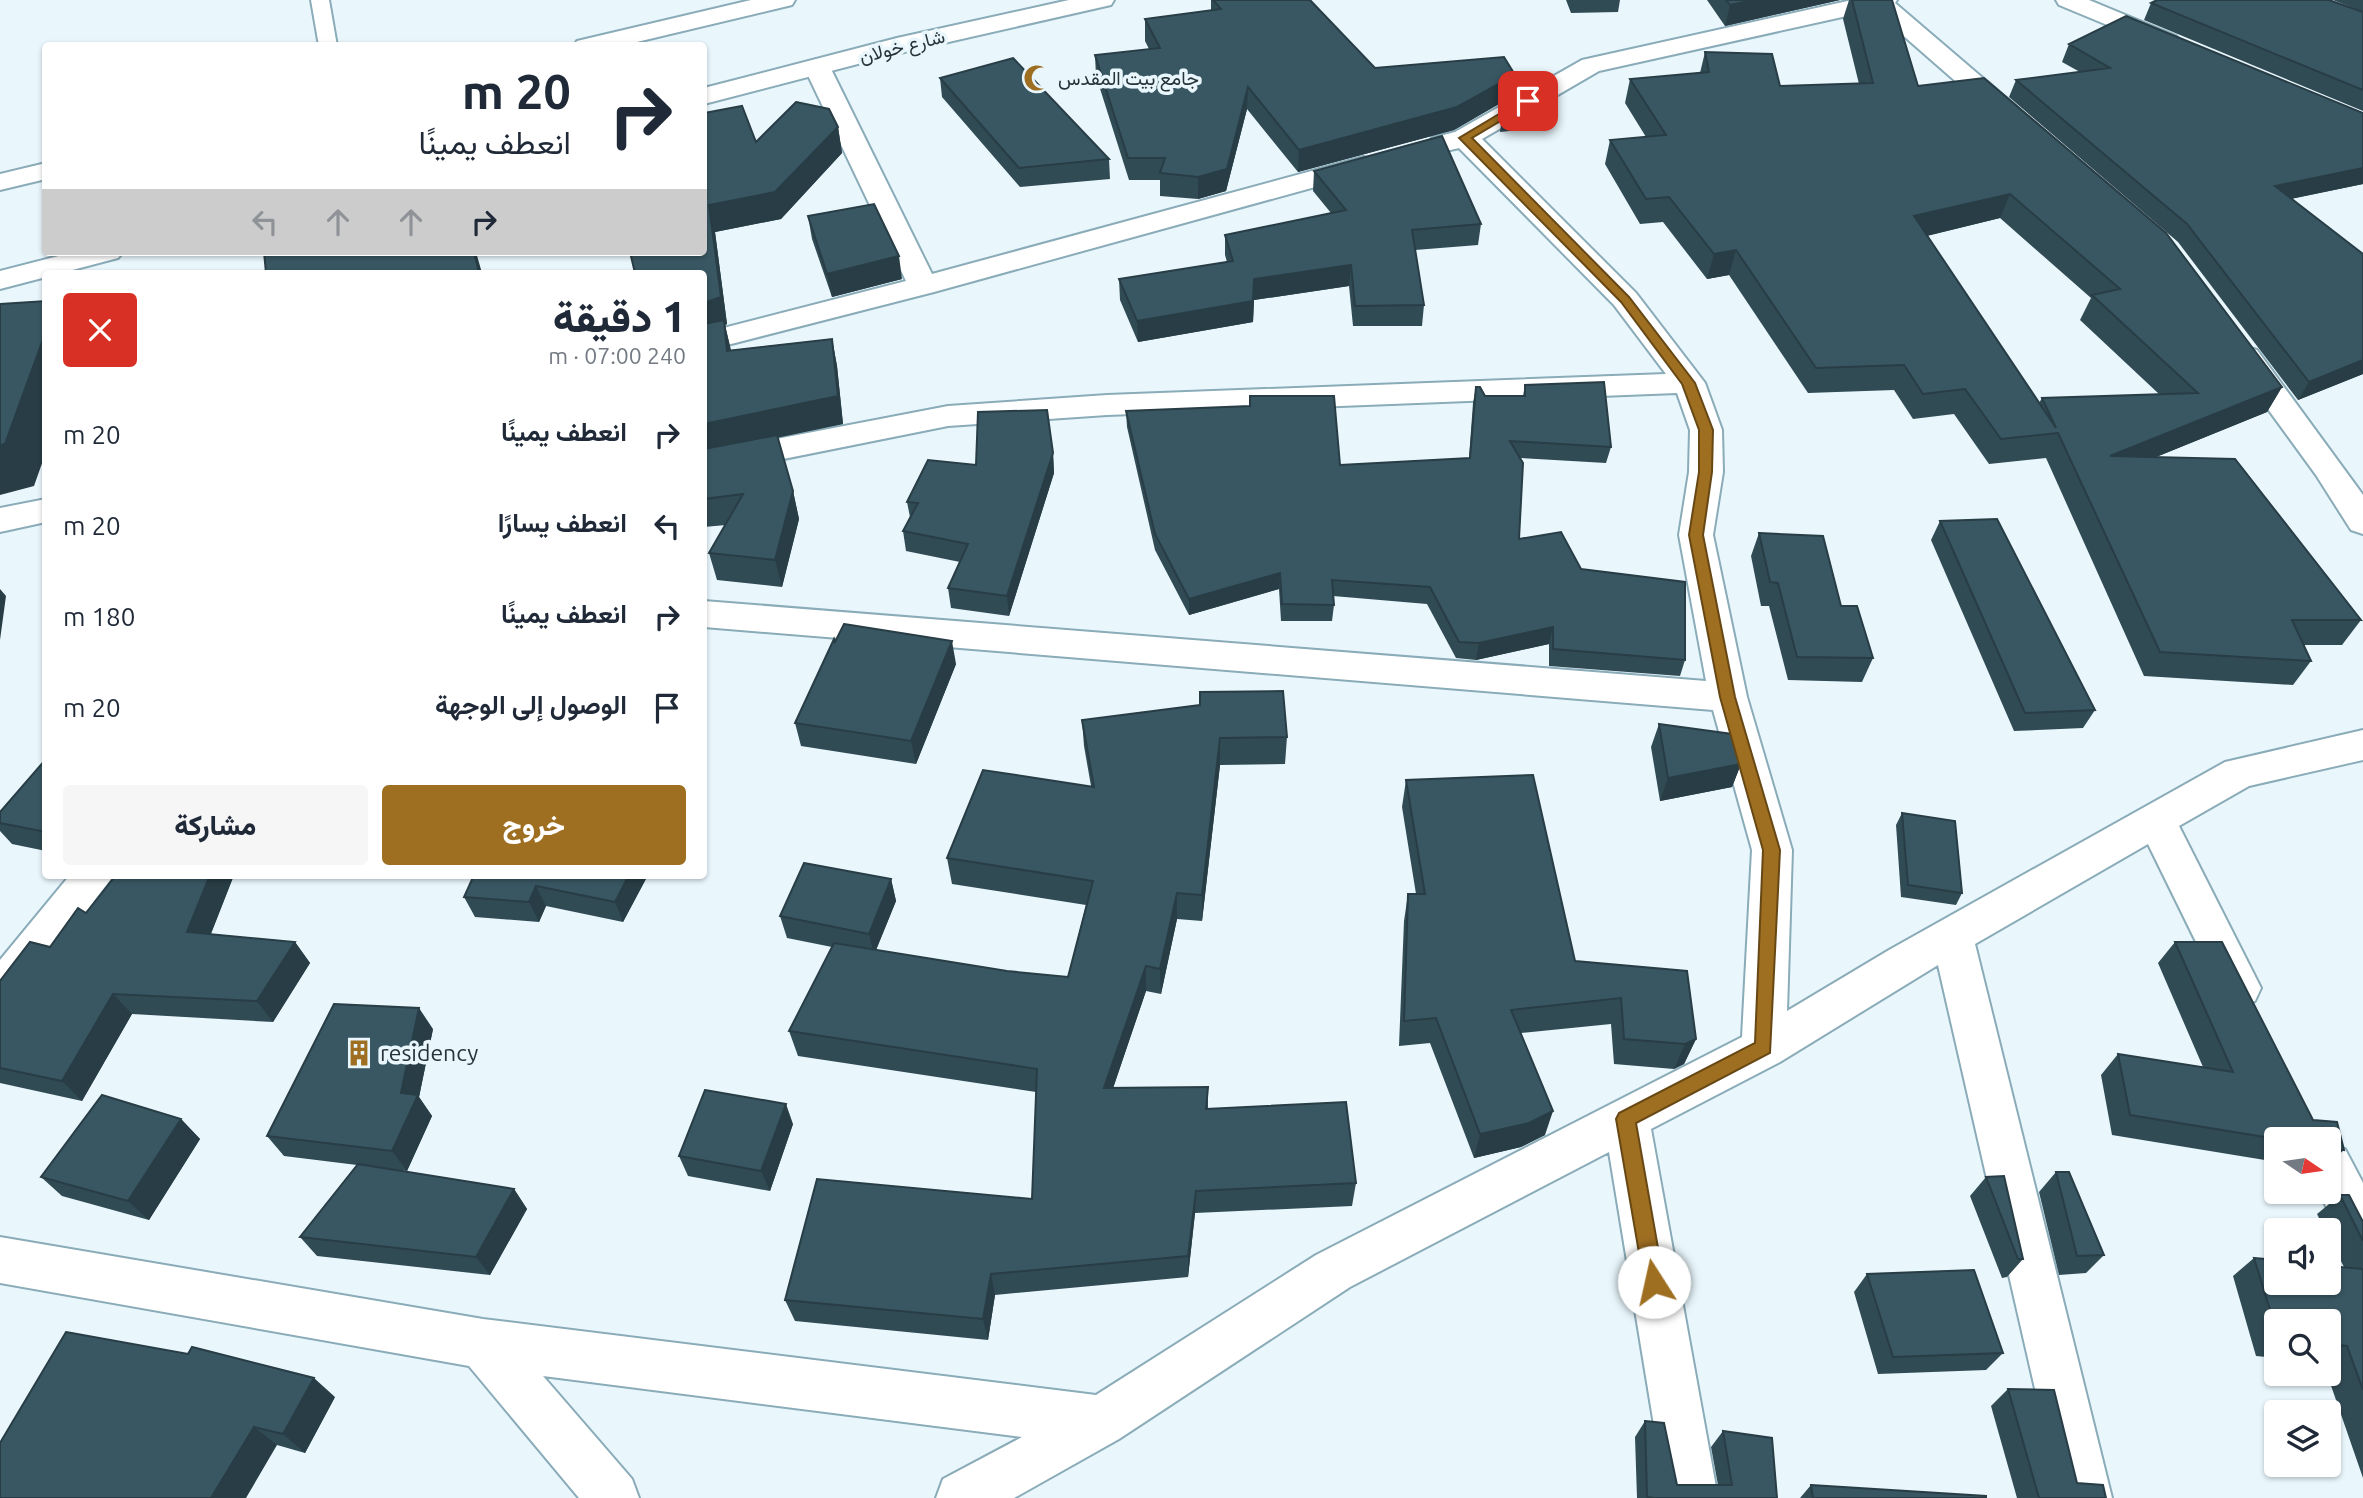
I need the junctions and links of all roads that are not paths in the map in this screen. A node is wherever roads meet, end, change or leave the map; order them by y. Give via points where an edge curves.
1 (320, 0) edge
2 (783, 0) edge
3 (1102, 0) edge
4 (2068, 0) edge
5 (1882, 1) edge
6 (327, 42) edge
7 (603, 42) edge
8 (2183, 48) edge
9 (817, 67) junction
10 (707, 95) edge
11 (2033, 135) edge
12 (1465, 138) junction
13 (1412, 152) edge
14 (1385, 159) edge
15 (42, 172) edge
16 (0, 182) edge
17 (93, 256) edge
18 (0, 280) edge
19 (923, 286) junction
20 (2231, 337) edge
21 (707, 341) edge
22 (1689, 383) junction
23 (707, 463) edge
24 (42, 511) edge
25 (0, 520) edge
26 (2363, 522) edge
27 (707, 614) edge
28 (1727, 697) junction
29 (2363, 745) edge
30 (2156, 821) junction
31 (91, 879) edge
32 (1952, 936) junction
33 (0, 991) edge
34 (2255, 1017) edge
35 (1763, 1048) junction
36 (1626, 1119) junction
37 (2342, 1189) edge
38 (2363, 1231) edge
39 (0, 1261) edge
40 (483, 1344) junction
41 (1101, 1421) junction
42 (613, 1498) edge
43 (962, 1498) edge
44 (1692, 1498) edge
45 (2086, 1498) edge

1 - 6 lane
2 - 7 street
3 - 9 street, شارع خولان
4 - 8 street
5 - 11 street
5 - 12 street via 1591,65
9 - 10 street, شارع خولان
9 - 19 street
12 - 13 street
12 - 22 street via 1625,299
14 - 19 street
15 - 16 street
17 - 18 street
19 - 21 street
20 - 26 street
22 - 23 street via 1107,405 948,416
22 - 28 street via 1706,430 1706,472 1696,535
24 - 25 street
27 - 28 street
28 - 35 street via 1772,850
29 - 30 street via 2239,773
30 - 32 street
30 - 34 street
31 - 33 street
32 - 35 street
32 - 45 street
35 - 36 street
36 - 41 street via 1333,1271
36 - 44 street
37 - 38 street
39 - 40 street
40 - 41 street
40 - 42 street
41 - 43 street

